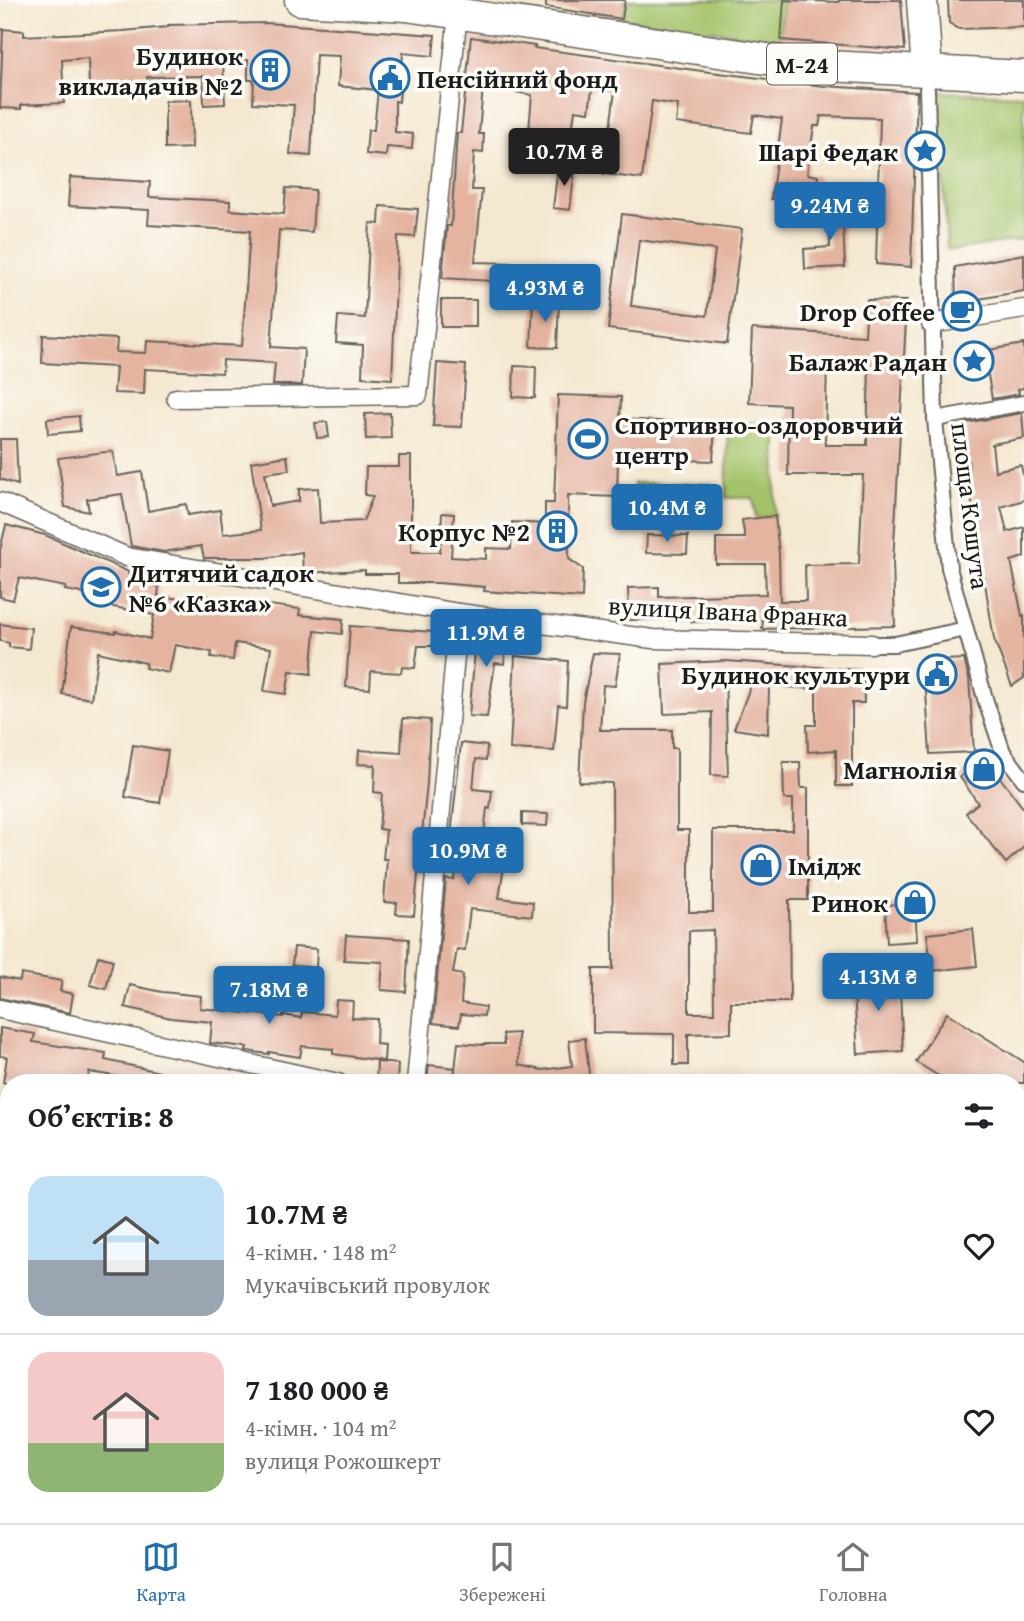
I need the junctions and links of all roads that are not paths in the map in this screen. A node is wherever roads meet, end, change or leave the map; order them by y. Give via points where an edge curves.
1 (300, 0) edge
2 (922, 0) edge
3 (458, 13) junction
4 (1024, 76) edge
5 (927, 81) junction
6 (1024, 309) edge
7 (931, 324) junction
8 (176, 398) dead end
9 (1024, 402) edge
10 (935, 419) junction
11 (0, 502) edge
12 (459, 613) junction
13 (966, 629) junction
14 (872, 644) joint
15 (1024, 780) edge
16 (0, 1009) edge
17 (297, 1074) edge
18 (417, 1074) edge

1 - 3 highway, М-24
2 - 5 highway
3 - 5 highway, М-24
3 - 8 street via 418,395
4 - 5 highway, М-24
5 - 7 street, площа Кошута
6 - 7 street
7 - 10 street, площа Кошута
9 - 10 street
10 - 13 street, площа Кошута via 949,568
11 - 12 street, вулиця Івана Франка via 127,557
12 - 14 street, вулиця Івана Франка via 653,639
12 - 18 street
13 - 14 street, вулиця Івана Франка via 895,644
13 - 15 street, площа Кошута via 1003,752
16 - 17 street

